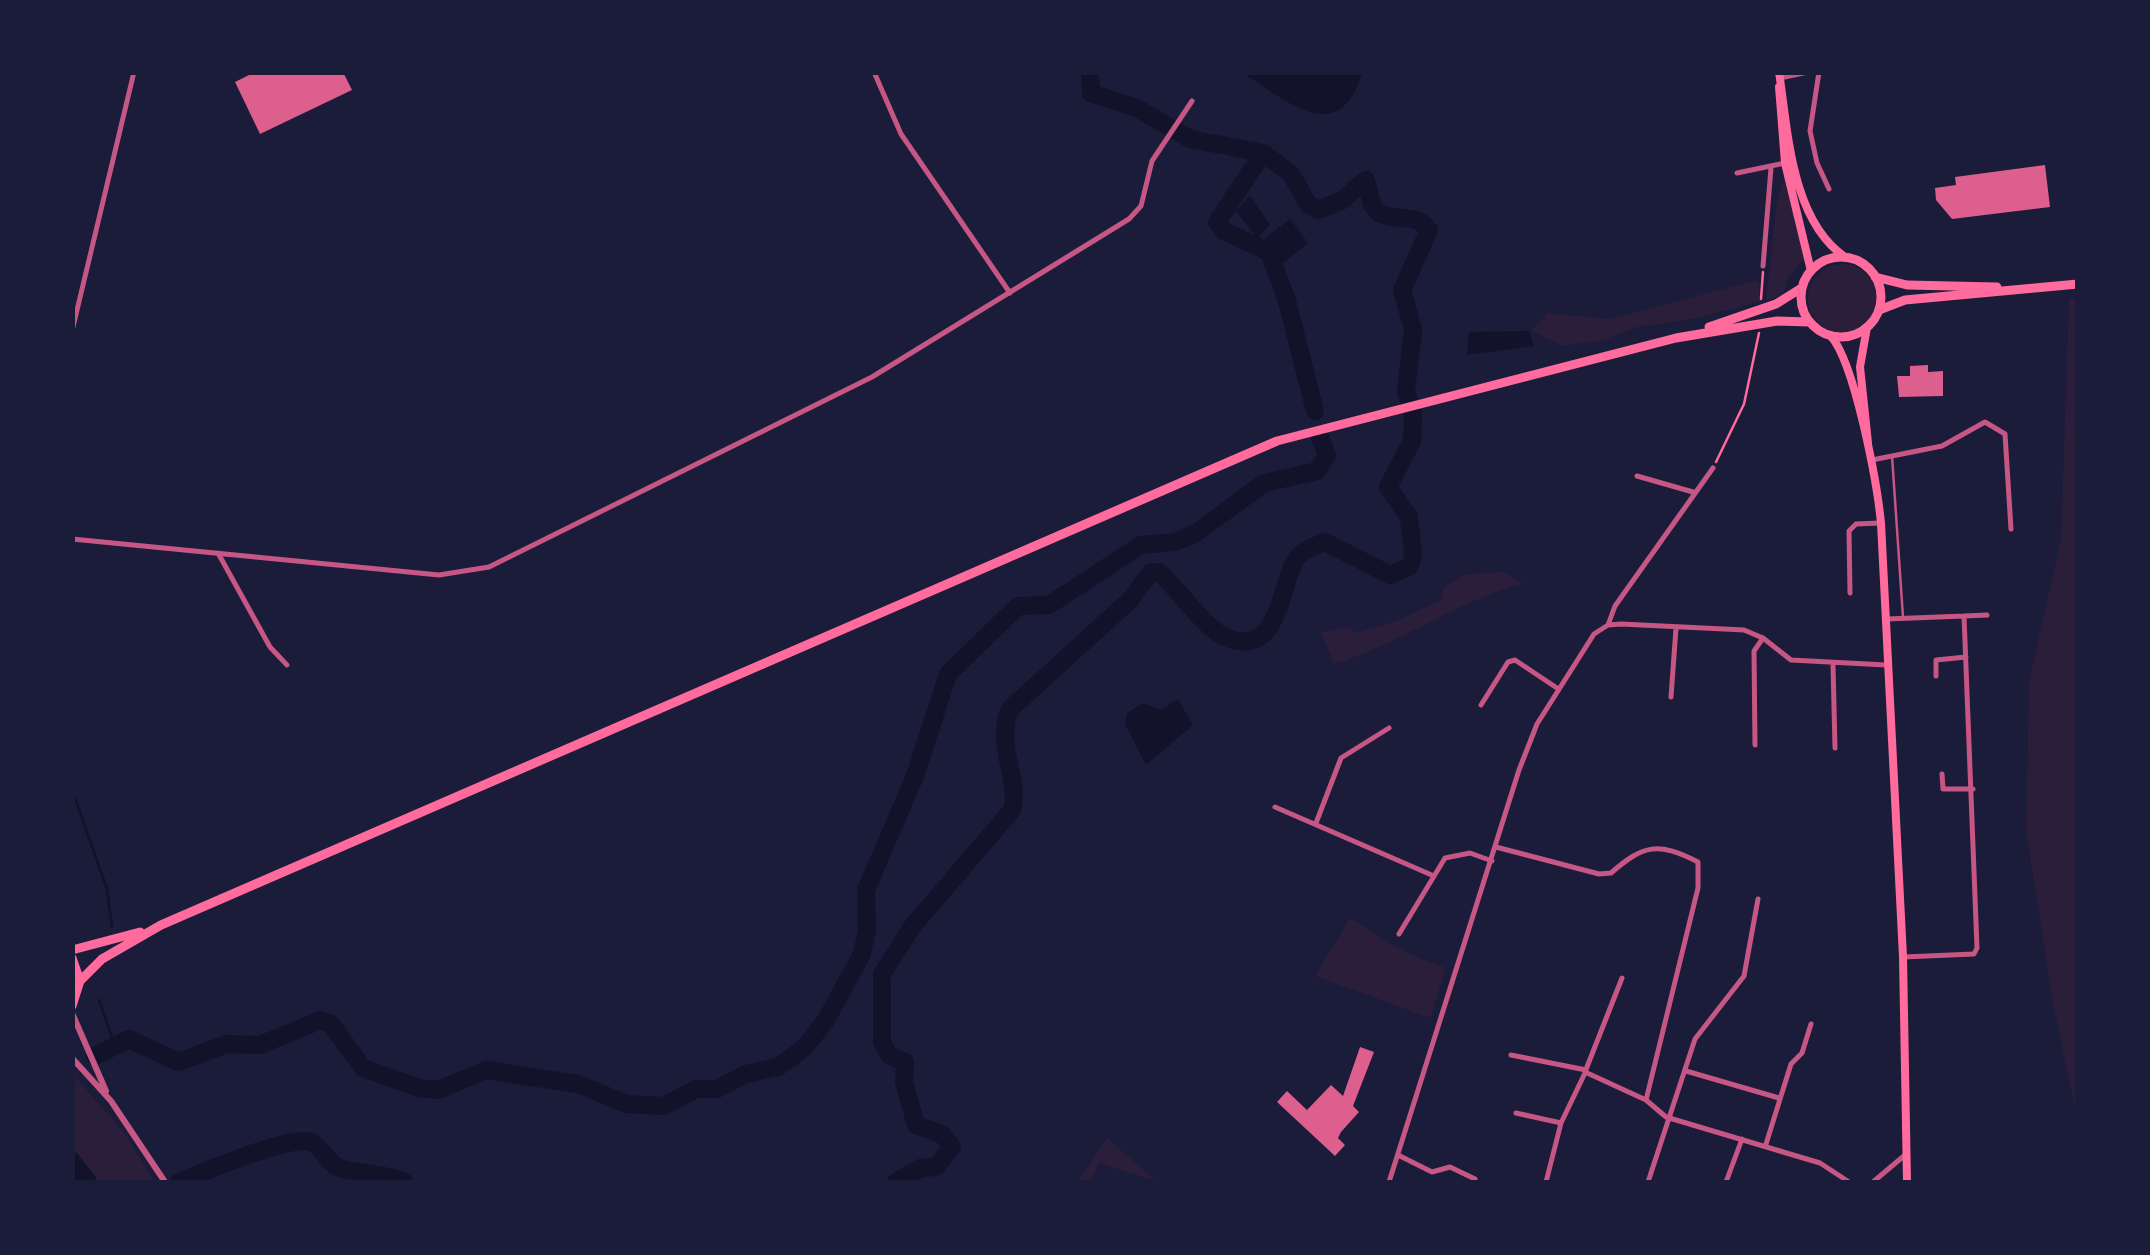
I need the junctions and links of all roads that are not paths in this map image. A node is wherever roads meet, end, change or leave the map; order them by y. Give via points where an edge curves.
1 (134, 72) edge
2 (874, 72) edge
3 (1808, 72) edge
4 (1819, 72) edge
5 (1779, 75) edge
6 (1192, 101) dead end
7 (1785, 163) junction
8 (1771, 168) junction
9 (1796, 171) junction
10 (1737, 173) dead end
11 (1829, 189) dead end
12 (1845, 257) junction
13 (1763, 266) road end
14 (1811, 271) junction
15 (1876, 277) junction
16 (2078, 284) edge
17 (1802, 287) junction
18 (2040, 287) junction
19 (1010, 293) junction
20 (1879, 310) junction
21 (1809, 322) junction
22 (1867, 327) junction
23 (72, 331) edge
24 (1830, 336) junction
25 (1676, 338) junction
26 (1868, 444) junction
27 (1892, 456) junction
28 (1872, 460) junction
29 (1713, 468) road end
30 (1637, 476) dead end
31 (1693, 492) junction
32 (1881, 523) junction
33 (2011, 530) dead end
34 (72, 539) edge
35 (218, 554) junction
36 (1850, 593) dead end
37 (1987, 615) dead end
38 (1964, 616) junction
39 (1903, 618) junction
40 (1884, 619) junction
41 (1608, 625) junction
42 (1676, 628) junction
43 (1763, 638) junction
44 (1966, 658) junction
45 (287, 664) dead end
46 (1833, 665) junction
47 (1886, 665) junction
48 (1936, 676) dead end
49 (1558, 688) junction
50 (1671, 697) dead end
51 (1481, 705) dead end
52 (1389, 728) dead end
53 (1755, 744) dead end
54 (1834, 748) dead end
55 (1942, 774) dead end
56 (1973, 788) junction
57 (1275, 807) dead end
58 (1316, 823) junction
59 (1496, 847) junction
60 (1492, 861) junction
61 (1434, 876) junction
62 (1758, 899) dead end
63 (162, 925) junction
64 (1400, 934) dead end
65 (72, 950) edge
66 (1903, 957) junction
67 (72, 958) edge
68 (1622, 978) dead end
69 (80, 981) junction
70 (72, 1010) edge
71 (1811, 1024) dead end
72 (1511, 1055) dead end
73 (72, 1058) edge
74 (1586, 1071) junction
75 (1686, 1072) junction
76 (1778, 1098) junction
77 (1646, 1100) junction
78 (111, 1101) junction
79 (1516, 1113) dead end
80 (1672, 1120) junction
81 (1562, 1123) junction
82 (1742, 1138) junction
83 (1766, 1144) junction
84 (1907, 1154) junction
85 (1400, 1156) junction
86 (1474, 1180) dead end
87 (165, 1181) edge
88 (1389, 1182) edge
89 (1546, 1182) edge
90 (1648, 1182) edge
91 (1726, 1182) edge
92 (1849, 1182) edge
93 (1872, 1182) edge
94 (1907, 1182) edge

1 - 23 street
2 - 19 street via 900,134
3 - 5 street
4 - 11 street via 1810,130
5 - 7 main road
5 - 9 main road
6 - 19 street via 1152,161 1141,206
7 - 8 street
7 - 9 main road
7 - 14 main road
8 - 10 street
8 - 13 street
9 - 12 main road via 1824,238
12 - 14 main road
12 - 15 main road
14 - 17 main road
15 - 18 main road via 1907,285
15 - 20 main road
16 - 18 main road
17 - 21 main road
17 - 25 main road via 1776,304
18 - 20 main road via 1904,300
19 - 35 street via 872,377 489,567 439,575
20 - 22 main road
21 - 24 main road
21 - 25 main road
22 - 24 main road
22 - 26 main road via 1860,367
24 - 26 main road via 1844,355
25 - 63 main road via 1308,431 1218,464
26 - 28 main road
27 - 28 street
27 - 33 street via 1942,446 1985,422 1996,426 2004,434
27 - 39 lane
28 - 32 main road
29 - 31 street
30 - 31 street
31 - 41 street
32 - 36 street via 1848,531
32 - 40 main road
34 - 35 street
35 - 45 street via 270,647
37 - 38 street
38 - 39 street
38 - 44 street
39 - 40 street
40 - 47 main road
41 - 42 street
41 - 49 street via 1594,634
42 - 43 street via 1744,630
42 - 50 street
43 - 46 street via 1791,660
43 - 53 street via 1754,651
44 - 48 street via 1936,660
44 - 56 street
46 - 47 street
46 - 54 street
47 - 66 main road
49 - 51 street via 1515,660
49 - 59 street via 1519,770
52 - 58 street via 1341,758
55 - 56 street via 1943,789
56 - 66 street via 1977,948 1974,954
57 - 58 street
58 - 61 street
59 - 60 street
59 - 77 street via 1599,874 1612,874 1633,854 1653,847 1698,862 1695,902
60 - 61 street via 1470,852 1445,858
60 - 85 street
61 - 64 street
62 - 75 street via 1744,976 1695,1039
63 - 65 main road
63 - 69 main road via 102,959
66 - 84 main road
67 - 69 main road
68 - 74 street
69 - 70 main road
70 - 78 street
71 - 76 street
72 - 74 street
73 - 78 street
74 - 77 street
74 - 81 street
75 - 76 street
75 - 80 street
76 - 83 street
77 - 80 street
78 - 87 street
79 - 81 street
80 - 82 street
80 - 90 street
81 - 89 street
82 - 83 street
82 - 91 street
83 - 92 street via 1820,1163
84 - 93 street
84 - 94 main road
85 - 86 street via 1432,1172 1450,1166
85 - 88 street

